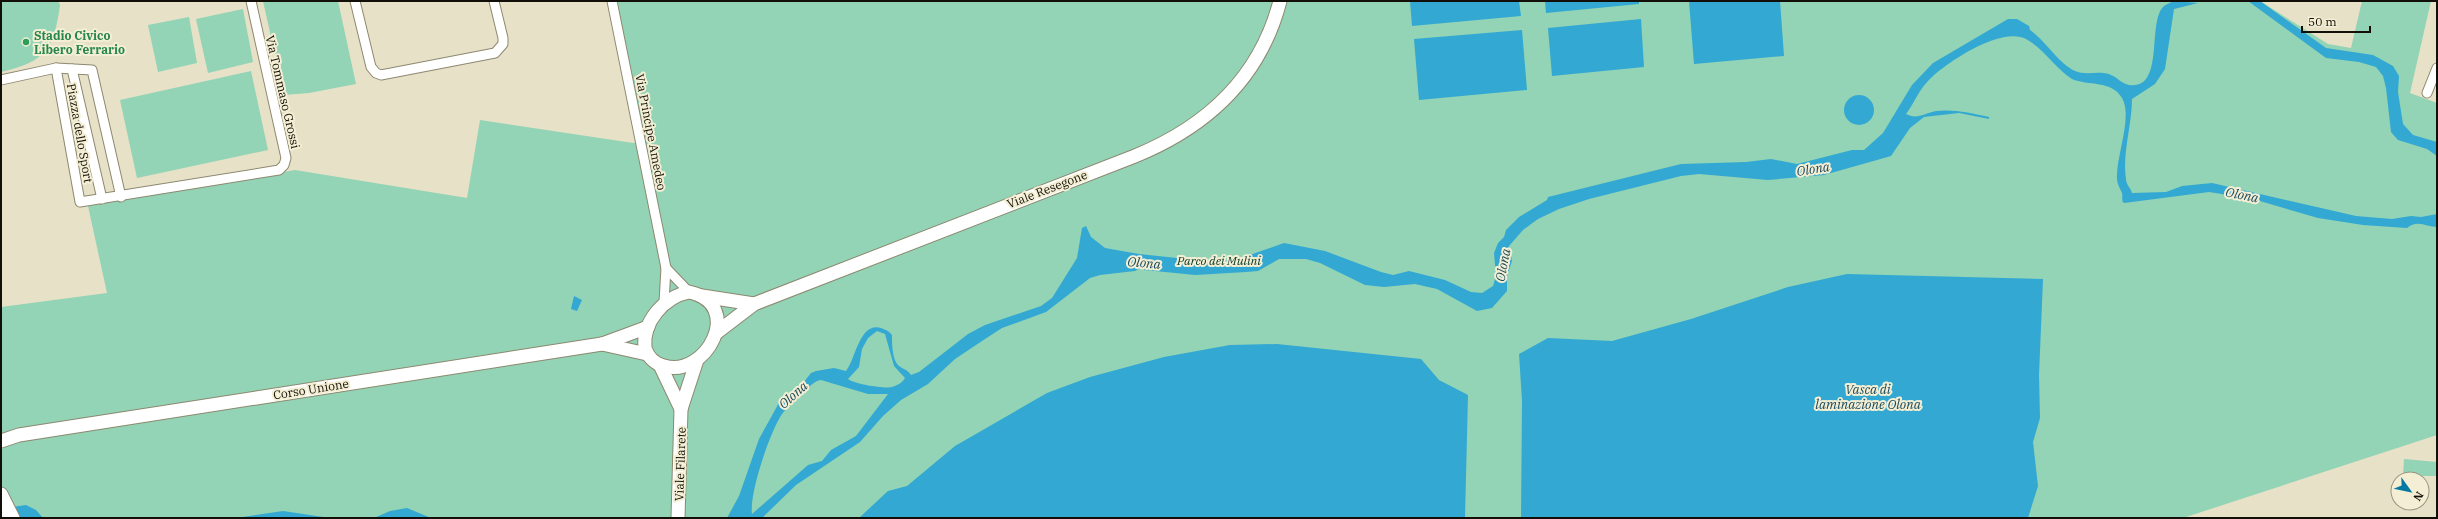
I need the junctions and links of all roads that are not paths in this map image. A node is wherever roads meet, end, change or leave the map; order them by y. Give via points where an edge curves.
1 (251, 1) edge
2 (355, 1) edge
3 (494, 1) edge
4 (612, 1) edge
5 (1280, 1) edge
6 (56, 68) junction
7 (2437, 68) edge
8 (72, 69) junction
9 (1, 80) edge
10 (2428, 93) dead end
11 (121, 197) junction
12 (102, 199) junction
13 (80, 202) joint
14 (666, 268) junction
15 (689, 292) junction
16 (702, 296) junction
17 (664, 302) junction
18 (754, 304) junction
19 (648, 327) junction
20 (716, 333) junction
21 (602, 344) junction
22 (647, 354) junction
23 (697, 360) junction
24 (660, 365) junction
25 (682, 409) junction
26 (1, 434) edge
27 (19, 435) junction
28 (1, 441) edge
29 (1, 494) edge
30 (13, 518) edge
31 (678, 518) edge

1 - 11 street, Via Tommaso Grossi via 286,158 284,165 279,170
2 - 3 street via 371,67 382,75 495,53 503,44 504,38
4 - 14 street, Via Principe Amedeo
5 - 18 street, Viale Resegone via 1270,29 1248,72 1216,109 1177,136 1135,156
6 - 8 street
6 - 9 street
6 - 13 street, Piazza dello Sport
7 - 10 street
8 - 11 street, Piazza dello Sport via 92,70
8 - 12 street, Piazza dello Sport
11 - 12 street, Via Tommaso Grossi
12 - 13 street, Via Tommaso Grossi
14 - 15 street
14 - 17 street, Via Principe Amedeo
15 - 16 street
15 - 17 street
16 - 18 street, Viale Resegone
16 - 20 street via 715,310 718,324
17 - 19 street
18 - 20 street, Viale Resegone
19 - 21 street, Corso Unione
19 - 22 street via 644,342
20 - 23 street
21 - 22 street, Corso Unione
21 - 27 street, Corso Unione
22 - 24 street
23 - 24 street via 680,368
23 - 25 street, Viale Filarete
24 - 25 street, Viale Filarete
25 - 31 street, Viale Filarete
26 - 27 street, Corso Unione
27 - 28 street, Corso Unione
29 - 30 street

